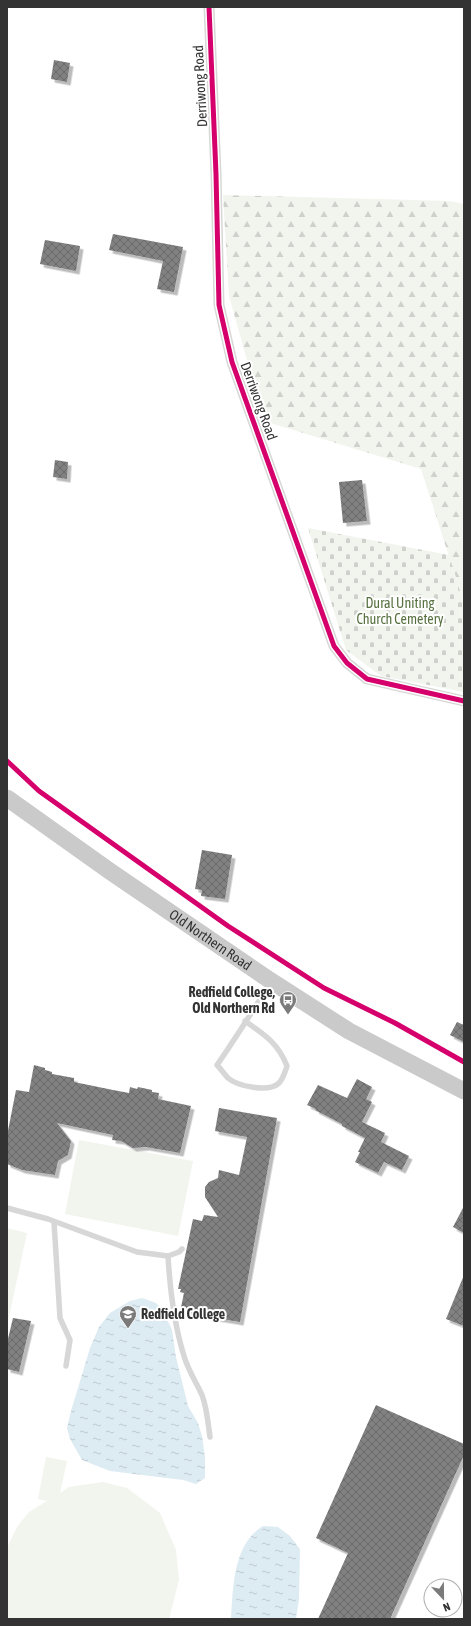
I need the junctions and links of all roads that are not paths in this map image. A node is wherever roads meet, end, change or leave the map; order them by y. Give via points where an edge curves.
1 (209, 7) edge
2 (464, 701) edge
3 (7, 798) edge
4 (271, 981) junction
5 (245, 1022) junction
6 (464, 1091) edge
7 (7, 1208) edge
8 (54, 1222) junction
9 (182, 1249) dead end
10 (168, 1256) junction
11 (66, 1366) dead end
12 (210, 1437) dead end

1 - 2 street, Derriwong Road via 219,305 232,362 334,646 347,663 368,679
3 - 4 main road, Old Northern Road
4 - 5 lane
4 - 6 main road, Old Northern Road via 349,1031
5 - 5 lane via 272,1041 283,1054 287,1066 280,1082 274,1087 262,1089 236,1082 228,1078 217,1065
7 - 8 lane
8 - 10 lane via 137,1252
8 - 11 lane via 60,1318 70,1340
9 - 10 lane
10 - 12 lane via 178,1333 184,1358 206,1408

